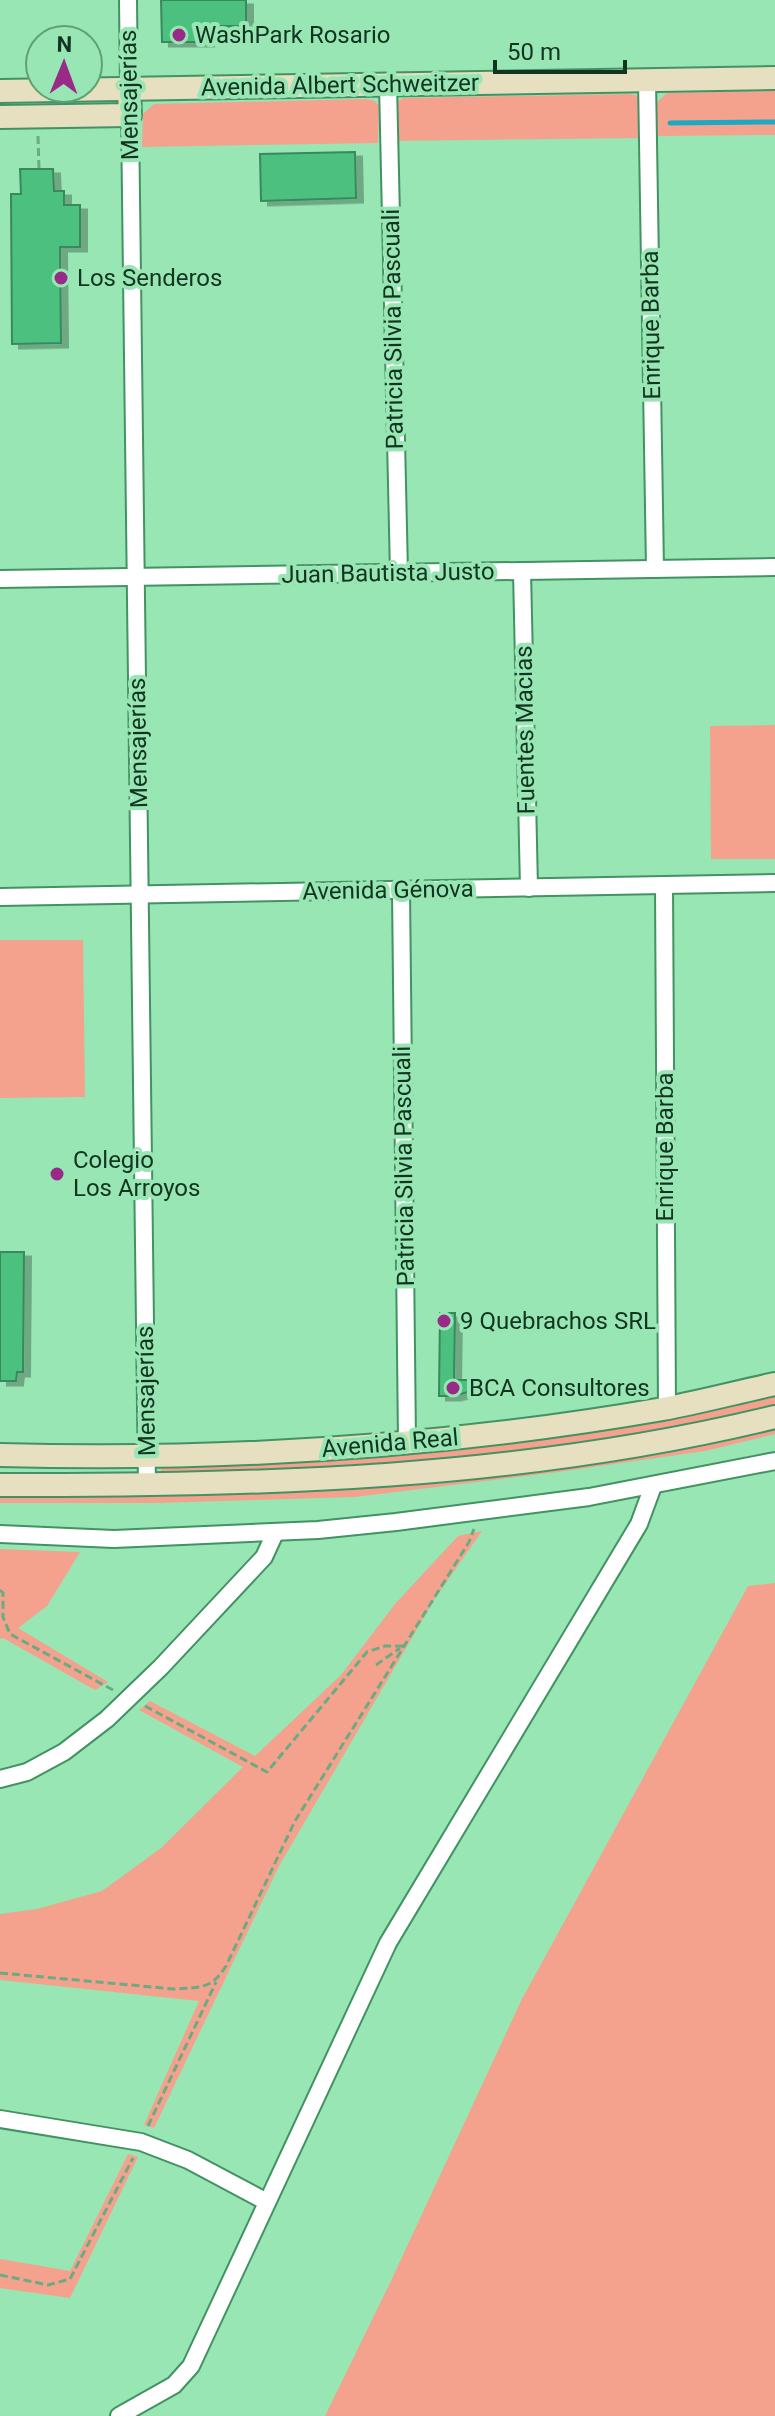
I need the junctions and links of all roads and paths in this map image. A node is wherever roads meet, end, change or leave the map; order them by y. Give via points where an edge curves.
1 (128, 0) edge
2 (775, 78) edge
3 (647, 80) junction
4 (388, 84) junction
5 (129, 88) junction
6 (0, 91) edge
7 (130, 115) junction
8 (37, 116) junction
9 (0, 117) edge
10 (39, 169) dead end
11 (775, 567) edge
12 (655, 569) junction
13 (522, 571) junction
14 (399, 573) junction
15 (136, 577) junction
16 (0, 579) edge
17 (775, 883) edge
18 (664, 885) junction
19 (529, 888) junction
20 (401, 890) junction
21 (140, 895) junction
22 (0, 897) edge
23 (775, 1384) edge
24 (667, 1408) junction
25 (775, 1417) edge
26 (407, 1442) junction
27 (0, 1455) edge
28 (147, 1457) junction
29 (775, 1461) edge
30 (0, 1485) edge
31 (147, 1486) junction
32 (653, 1486) junction
33 (480, 1509) junction
34 (275, 1533) junction
35 (0, 1534) edge
36 (0, 1590) edge
37 (403, 1646) junction
38 (376, 1665) dead end
39 (129, 1697) junction
40 (0, 1779) edge
41 (0, 1973) edge
42 (216, 1982) junction
43 (0, 2119) edge
44 (141, 2142) junction
45 (267, 2202) junction
46 (0, 2275) edge
47 (119, 2416) edge

1 - 5 street, Mensajerías
2 - 3 main road, Avenida Albert Schweitzer
3 - 4 main road, Avenida Albert Schweitzer
3 - 12 street, Enrique Barba
4 - 5 main road, Avenida Albert Schweitzer
4 - 14 street, Patricia Silvia Pascuali
5 - 6 main road, Avenida Albert Schweitzer
5 - 7 main road, Mensajerías
7 - 8 main road
7 - 15 street, Mensajerías
8 - 9 main road
8 - 10 path
11 - 12 street, Juan Bautista Justo
12 - 13 street, Juan Bautista Justo
13 - 14 street, Juan Bautista Justo
13 - 19 street, Fuentes Macias
14 - 15 street, Juan Bautista Justo
15 - 16 street, Juan Bautista Justo
15 - 21 street, Mensajerías
17 - 18 street, Avenida Génova
18 - 19 street, Avenida Génova
18 - 24 street, Enrique Barba
19 - 20 street, Avenida Génova
20 - 21 street, Avenida Génova
20 - 26 street, Patricia Silvia Pascuali
21 - 22 street, Avenida Génova
21 - 28 street, Mensajerías
23 - 24 main road, Avenida Real
24 - 26 main road, Avenida Real
25 - 31 main road, Avenida Real via 473,1467
26 - 28 main road, Avenida Real
27 - 28 main road, Avenida Real
28 - 31 street, Mensajerías
29 - 32 street
30 - 31 main road, Avenida Real
32 - 33 street
32 - 45 street via 639,1524 388,1943
33 - 34 street
33 - 37 path via 469,1542
34 - 35 street via 114,1539
34 - 39 street via 264,1557
36 - 39 path via 10,1634
37 - 38 path
37 - 39 path via 367,1652 267,1772
37 - 42 path via 295,1821
39 - 40 street via 64,1752 27,1772
41 - 42 path via 174,1989
42 - 44 path
43 - 44 street
44 - 45 street
44 - 46 path via 70,2279 48,2285
45 - 47 street via 191,2366 174,2385

